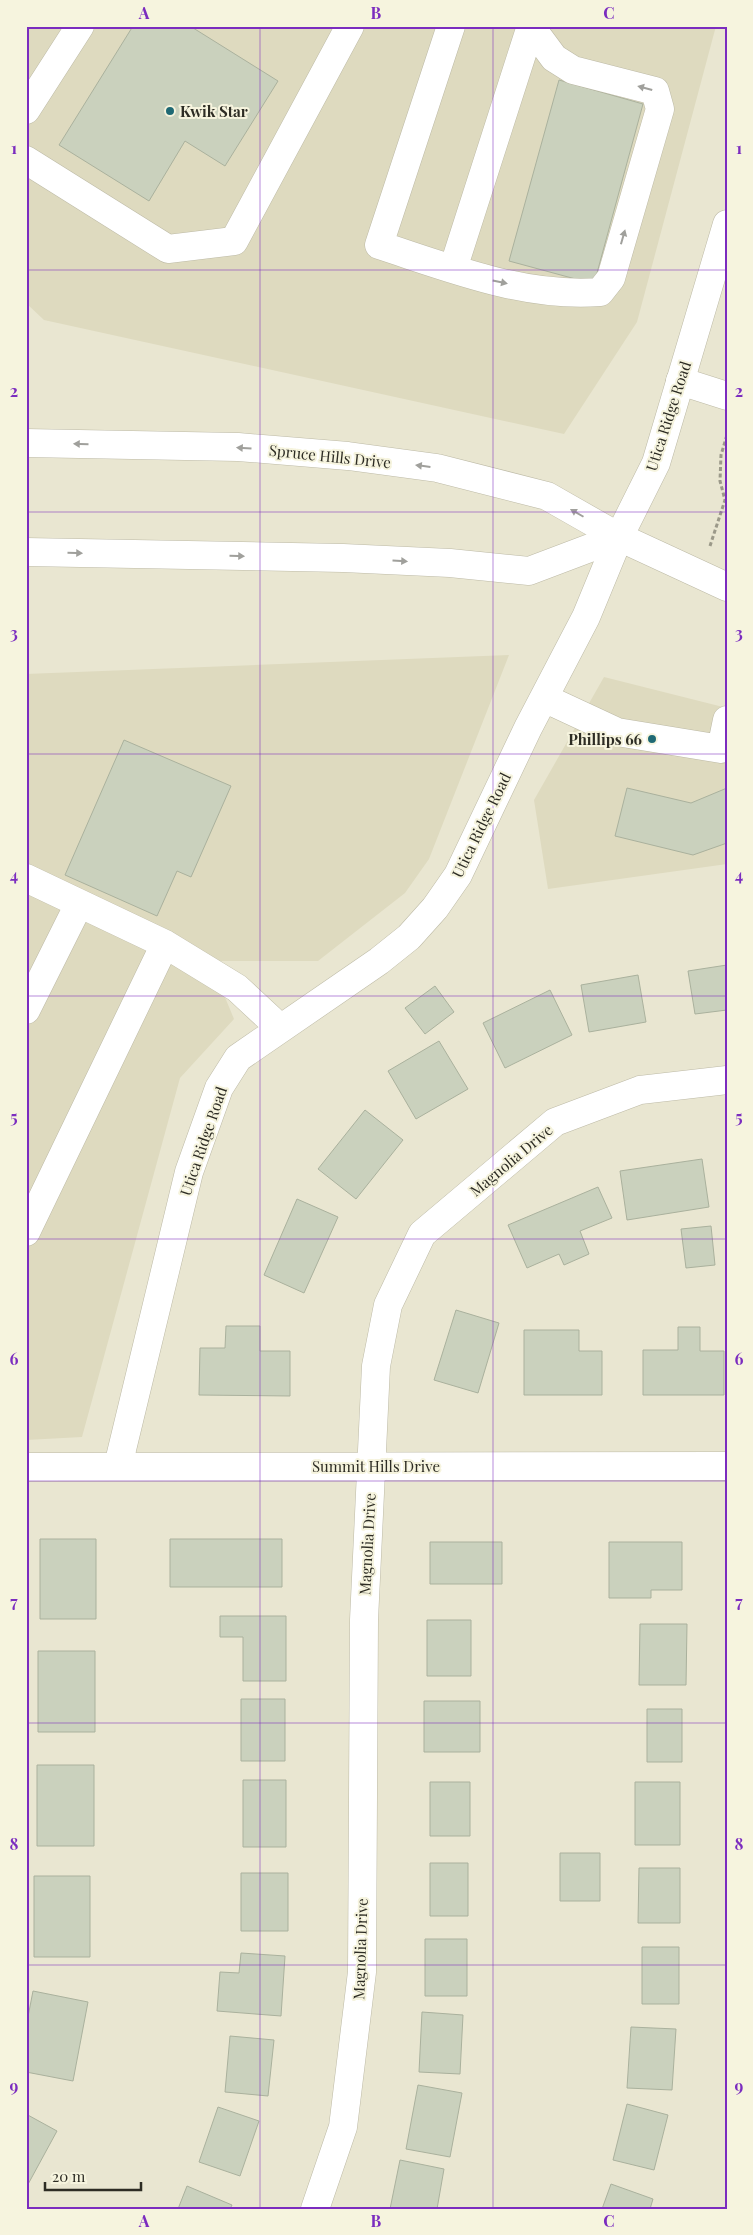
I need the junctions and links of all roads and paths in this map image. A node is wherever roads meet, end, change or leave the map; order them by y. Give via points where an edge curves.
1 (80, 26) edge
2 (350, 26) edge
3 (451, 26) edge
4 (531, 27) edge
5 (26, 110) edge
6 (26, 160) edge
7 (727, 224) edge
8 (453, 269) junction
9 (680, 382) junction
10 (727, 396) edge
11 (727, 436) edge
12 (26, 443) edge
13 (726, 501) edge
14 (619, 537) junction
15 (26, 552) edge
16 (700, 575) junction
17 (727, 587) edge
18 (544, 698) junction
19 (727, 720) edge
20 (26, 878) edge
21 (79, 904) junction
22 (165, 944) junction
23 (26, 1010) edge
24 (280, 1028) junction
25 (727, 1080) edge
26 (26, 1232) edge
27 (118, 1466) junction
28 (371, 1466) junction
29 (727, 1466) edge
30 (26, 1467) edge
31 (315, 2209) edge

1 - 5 street
2 - 6 street via 234,241 168,249
3 - 8 street via 379,245
4 - 8 street
8 -> 4 street via 499,283 571,294 600,292 611,278 660,109 656,91 573,70 554,58
7 - 9 street, Utica Ridge Road
9 - 10 street
9 - 14 street, Utica Ridge Road via 656,463
11 - 13 path via 721,455 720,481
14 -> 12 street, Spruce Hills Drive via 548,496 438,468 348,456 238,447
13 - 16 path
15 -> 14 street via 343,558 529,571
14 - 16 street, Spruce Hills Drive
14 - 18 street, Utica Ridge Road via 586,617
16 - 17 street, Spruce Hills Drive
18 - 19 street via 617,732 720,749
18 - 24 street, Utica Ridge Road via 458,875 436,908 408,938 379,961
20 - 21 street
21 - 22 street
21 - 23 street
22 - 24 street via 237,988
22 - 26 street
24 - 27 street, Utica Ridge Road via 238,1058 219,1088 189,1172
25 - 28 street, Magnolia Drive via 640,1090 555,1122 422,1234 388,1305 376,1366
27 - 28 street, Summit Hills Drive
27 - 30 street, Summit Hills Drive
28 - 29 street, Summit Hills Drive
28 - 31 street, Magnolia Drive via 364,1620 362,1972 343,2127

